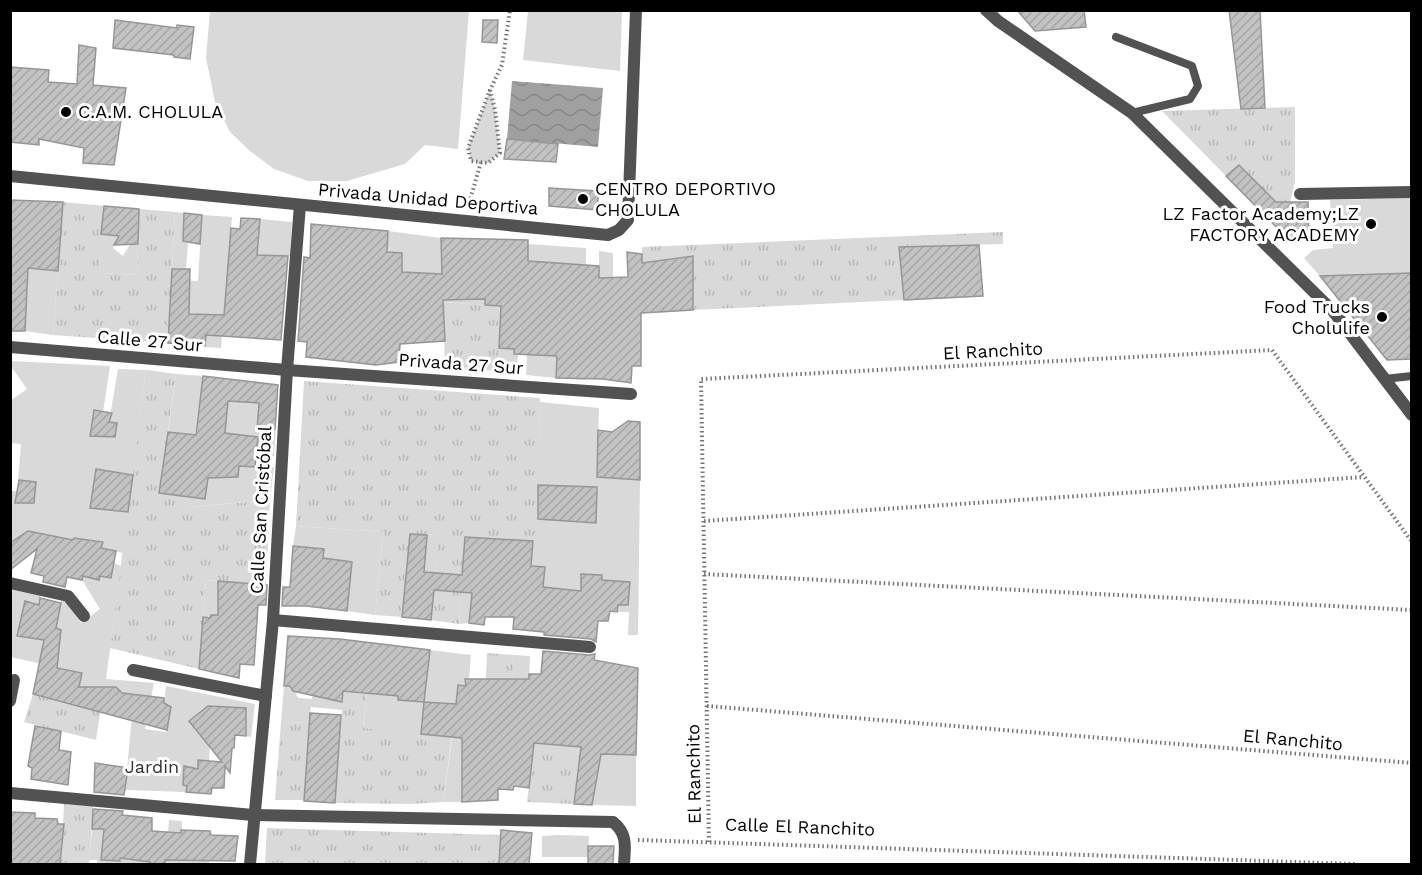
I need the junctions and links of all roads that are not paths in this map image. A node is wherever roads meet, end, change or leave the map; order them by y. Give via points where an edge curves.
1 (636, 10) edge
2 (986, 10) edge
3 (1116, 36) dead end
4 (1132, 113) junction
5 (10, 176) edge
6 (1412, 192) edge
7 (1300, 194) dead end
8 (300, 205) junction
9 (10, 347) edge
10 (287, 370) junction
11 (1412, 376) edge
12 (1384, 379) junction
13 (631, 394) dead end
14 (1412, 415) edge
15 (10, 583) edge
16 (84, 616) dead end
17 (273, 620) junction
18 (590, 647) dead end
19 (133, 670) dead end
20 (14, 680) dead end
21 (266, 696) junction
22 (10, 701) edge
23 (10, 793) edge
24 (254, 815) junction
25 (250, 864) edge
26 (624, 864) edge

1 - 8 street, Privada Unidad Deportiva via 628,220 619,230 608,235
2 - 4 street
3 - 4 lane via 1192,66 1198,86 1190,99
4 - 12 street via 1334,311
5 - 8 street, Privada Unidad Deportiva
6 - 7 street
8 - 10 street, Calle San Cristóbal
9 - 10 street, Calle 27 Sur
10 - 13 street, Privada 27 Sur
10 - 17 street, Calle San Cristóbal
11 - 12 lane
12 - 14 street
15 - 16 street via 68,596
17 - 18 street
17 - 21 street, Calle San Cristóbal
19 - 21 street
20 - 22 street
21 - 24 street, Calle San Cristóbal
23 - 24 street
24 - 25 street, Calle San Cristóbal
24 - 26 street via 613,822 626,839

